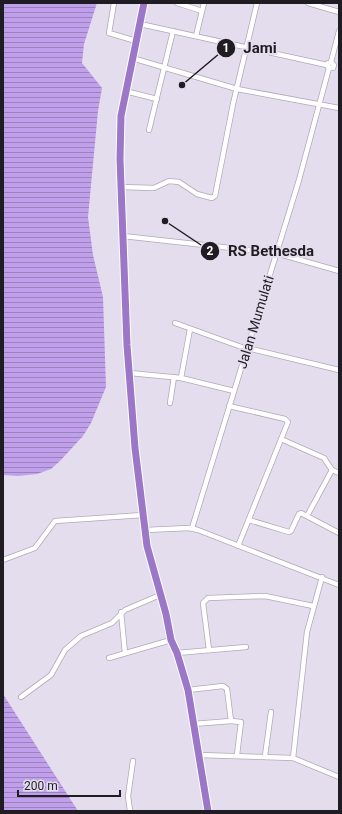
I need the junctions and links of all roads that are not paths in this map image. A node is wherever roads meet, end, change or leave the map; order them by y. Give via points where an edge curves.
1 (114, 3) edge
2 (144, 3) edge
3 (177, 3) edge
4 (204, 3) edge
5 (257, 3) edge
6 (308, 3) edge
7 (202, 11) junction
8 (339, 12) edge
9 (140, 24) junction
10 (173, 31) junction
11 (339, 31) edge
12 (196, 36) junction
13 (136, 41) junction
14 (246, 47) junction
15 (132, 58) junction
16 (332, 66) edge
17 (165, 68) junction
18 (237, 89) junction
19 (125, 91) junction
20 (157, 99) junction
21 (319, 104) junction
22 (339, 108) edge
23 (149, 130) dead end
24 (121, 187) junction
25 (123, 236) junction
26 (276, 253) junction
27 (339, 271) edge
28 (175, 323) dead end
29 (190, 329) junction
30 (247, 348) junction
31 (339, 370) edge
32 (130, 374) junction
33 (174, 377) junction
34 (180, 378) junction
35 (234, 391) junction
36 (170, 403) dead end
37 (229, 406) junction
38 (281, 439) junction
39 (332, 470) junction
40 (339, 473) edge
41 (143, 515) junction
42 (307, 516) junction
43 (249, 520) junction
44 (192, 528) junction
45 (146, 530) junction
46 (339, 533) edge
47 (238, 546) junction
48 (3, 560) edge
49 (322, 577) junction
50 (339, 585) edge
51 (160, 595) junction
52 (313, 606) junction
53 (121, 612) junction
54 (171, 640) junction
55 (246, 647) dead end
56 (209, 650) junction
57 (125, 653) junction
58 (177, 653) junction
59 (109, 658) dead end
60 (188, 690) junction
61 (21, 697) dead end
62 (272, 712) dead end
63 (231, 721) junction
64 (193, 724) junction
65 (198, 755) junction
66 (236, 755) junction
67 (265, 756) junction
68 (293, 758) junction
69 (133, 761) dead end
70 (339, 777) edge
71 (130, 811) edge
72 (208, 811) edge

1 - 13 street via 109,33
2 - 9 highway
3 - 7 street
4 - 7 street
5 - 14 street
6 - 8 street
7 - 12 street
9 - 10 street
9 - 13 highway
10 - 12 street
10 - 17 street
11 - 16 street, Jalan Mumulati
12 - 14 street
13 - 15 highway
14 - 16 street
14 - 18 street
15 - 17 street
15 - 19 highway
16 - 21 street, Jalan Mumulati
17 - 18 street
17 - 20 street
18 - 21 street
18 - 24 street via 214,197 199,195 179,182 169,181 154,188
19 - 20 street
19 - 24 highway via 121,116
20 - 23 street
21 - 22 street
21 - 26 street, Jalan Mumulati
24 - 25 highway
25 - 26 street
25 - 32 highway
26 - 27 street
26 - 30 street, Jalan Mumulati
28 - 29 street
29 - 30 street
29 - 34 street
30 - 31 street
30 - 35 street, Jalan Mumulati
32 - 33 street
32 - 41 highway
33 - 34 street
33 - 36 street
34 - 35 street
35 - 37 street, Jalan Mumulati
37 - 38 street via 286,420 288,422
37 - 44 street, Jalan Mumulati
38 - 39 street via 324,458
38 - 43 street
39 - 40 street
39 - 42 street
41 - 45 highway
41 - 48 street via 55,521 34,548
42 - 43 street via 299,514 289,532
42 - 46 street
43 - 47 street
44 - 45 street
44 - 47 street
45 - 51 highway via 147,546
47 - 49 street
49 - 50 street
49 - 52 street
51 - 53 street
51 - 54 highway
52 - 56 street via 265,596 208,598 203,604
52 - 68 street
53 - 57 street
53 - 61 street via 112,623 85,633 76,640 63,653 51,676
54 - 57 street
54 - 58 highway
55 - 56 street
56 - 58 street
57 - 59 street
58 - 60 highway
60 - 63 street via 226,687
60 - 64 highway
62 - 67 street
63 - 64 street
63 - 66 street via 241,722
64 - 65 highway
65 - 66 street
65 - 72 highway
66 - 67 street
67 - 68 street
68 - 70 street
69 - 71 street via 128,796

